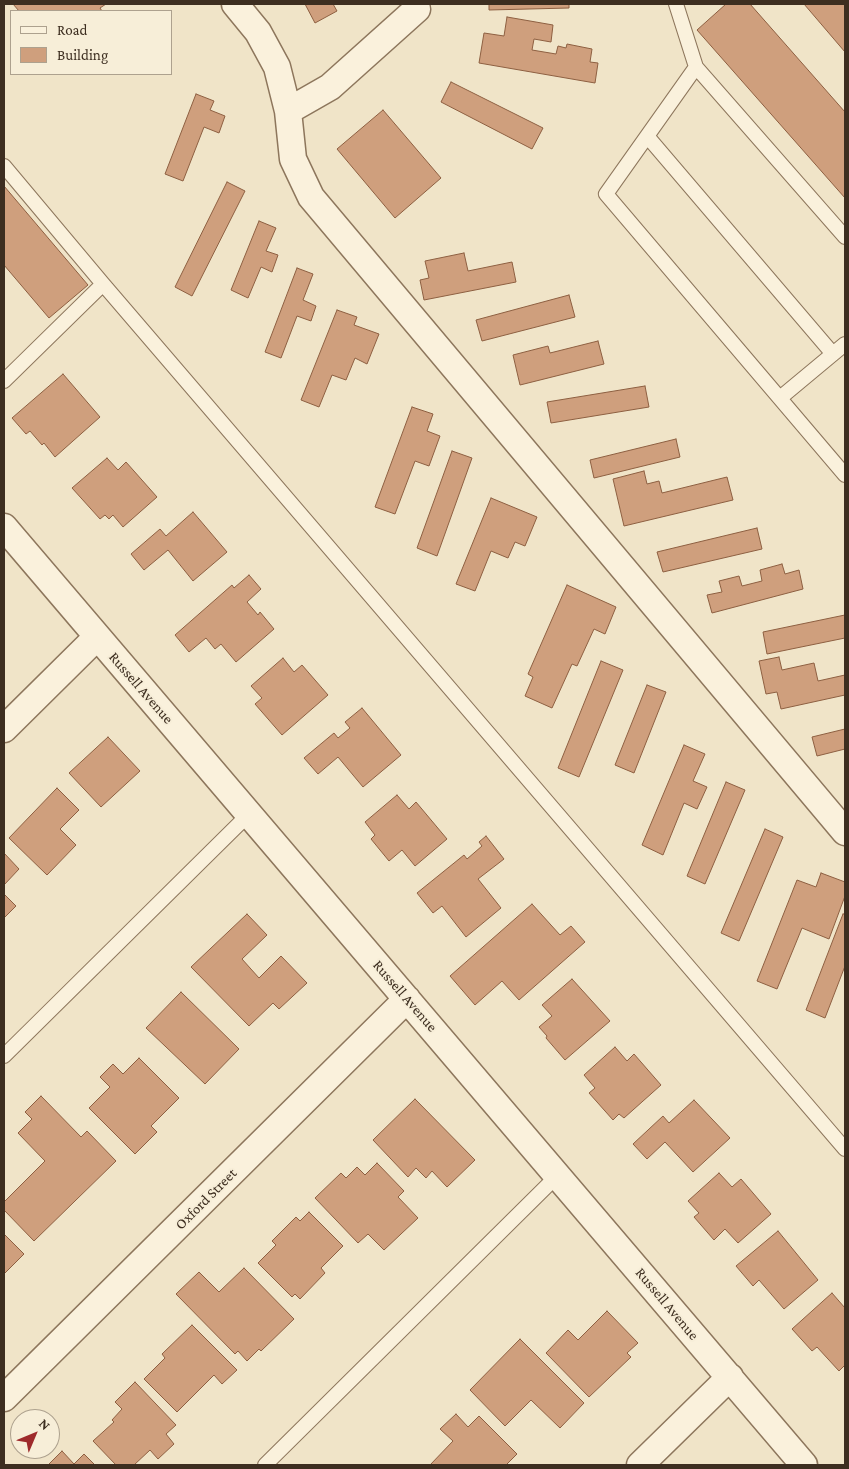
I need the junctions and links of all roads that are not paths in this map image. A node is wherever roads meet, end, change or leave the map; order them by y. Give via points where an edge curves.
1 (234, 4) edge
2 (677, 4) edge
3 (417, 9) dead end
4 (696, 67) junction
5 (288, 111) junction
6 (647, 136) junction
7 (4, 166) edge
8 (845, 237) edge
9 (103, 284) junction
10 (845, 344) edge
11 (833, 354) junction
12 (4, 381) edge
13 (780, 398) junction
14 (845, 474) edge
15 (4, 527) edge
16 (97, 637) junction
17 (4, 730) edge
18 (249, 814) junction
19 (845, 832) edge
20 (407, 999) junction
21 (4, 1056) edge
22 (845, 1149) edge
23 (558, 1175) junction
24 (730, 1377) junction
25 (4, 1398) edge
26 (265, 1465) edge
27 (640, 1465) edge
28 (804, 1465) edge

1 - 5 street via 258,32 277,67
2 - 4 lane
3 - 5 street via 330,87
4 - 6 lane
4 - 8 lane
5 - 19 street via 293,159 311,197
6 - 11 lane
6 - 13 lane via 606,194
7 - 9 lane
9 - 12 lane
9 - 22 lane
10 - 11 lane
11 - 13 lane
13 - 14 lane
15 - 16 street, Russell Avenue
16 - 17 street
16 - 18 street, Russell Avenue
18 - 20 street, Russell Avenue
18 - 21 lane
20 - 23 street, Russell Avenue
20 - 25 street, Oxford Street
23 - 24 street, Russell Avenue
23 - 26 lane
24 - 27 street
24 - 28 street, Russell Avenue

